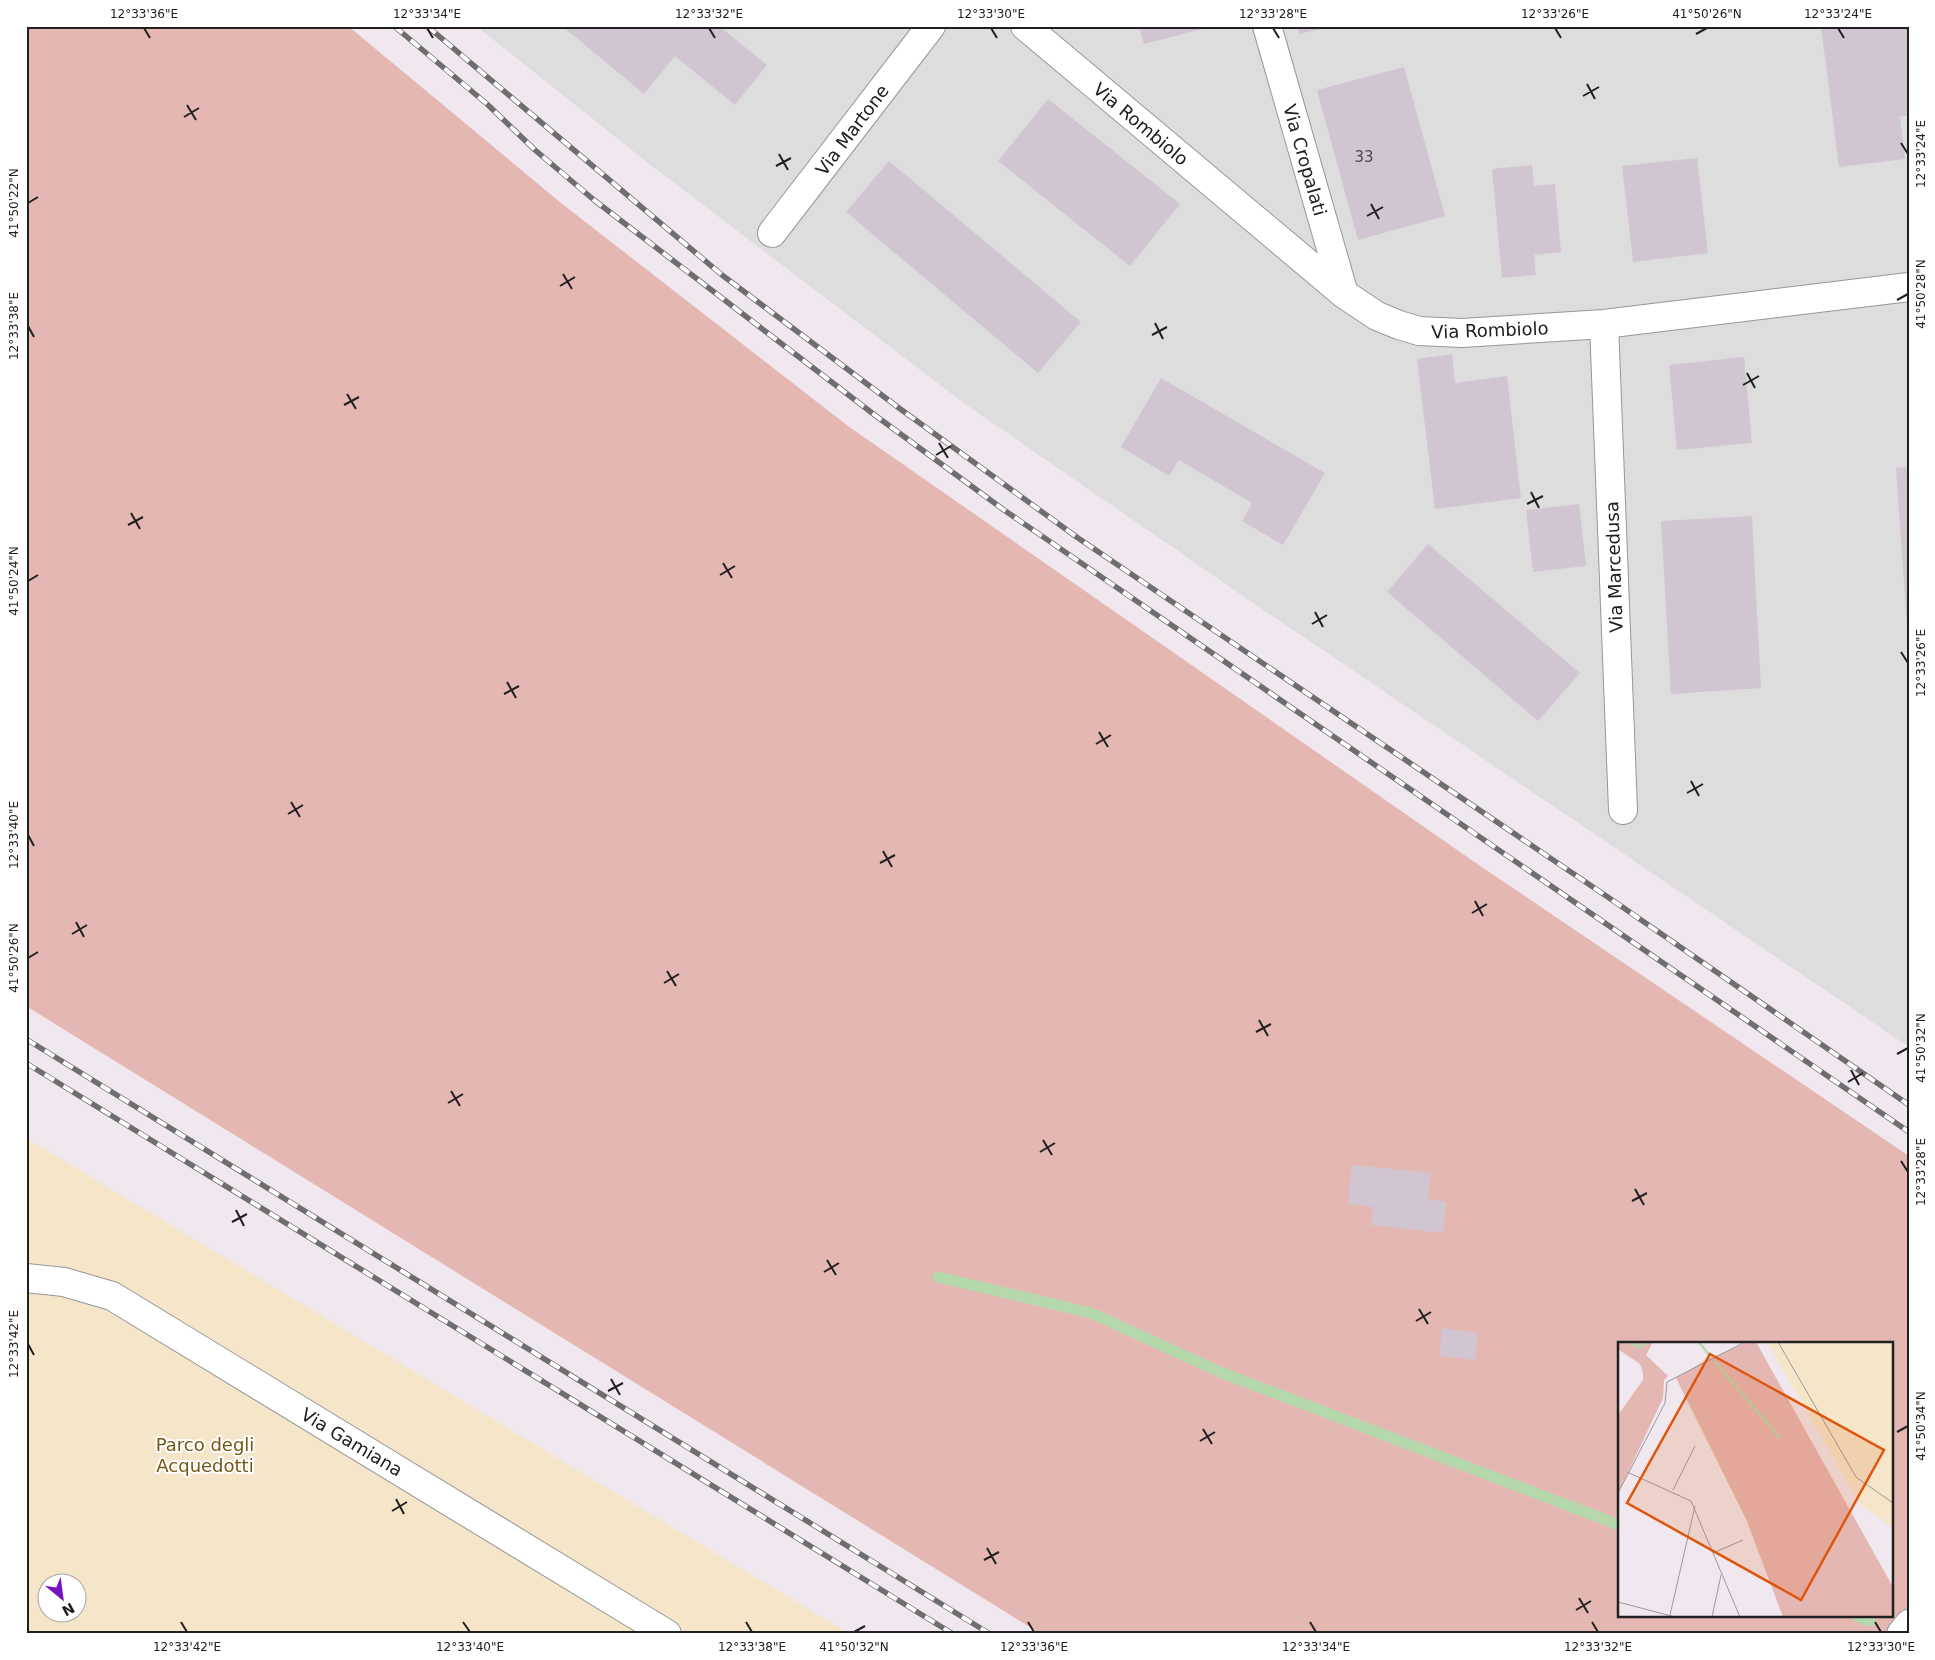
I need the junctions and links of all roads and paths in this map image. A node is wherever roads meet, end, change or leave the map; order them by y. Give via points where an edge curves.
1 (931, 26) edge
2 (1024, 26) edge
3 (1267, 26) edge
4 (772, 233) dead end
5 (1909, 287) edge
6 (1344, 294) junction
7 (1604, 324) junction
8 (1623, 810) dead end
9 (26, 1278) edge
10 (1909, 1624) edge
11 (667, 1634) edge
12 (1901, 1634) edge

1 - 4 street, Via Martone
2 - 6 street, Via Rombiolo
3 - 6 street, Via Cropalati
5 - 7 street, Via Rombiolo
6 - 7 street, Via Rombiolo via 1377,316 1419,331 1462,333
7 - 8 street, Via Marcedusa
9 - 11 street, Via Gamiana via 64,1282 112,1296
10 - 12 street

